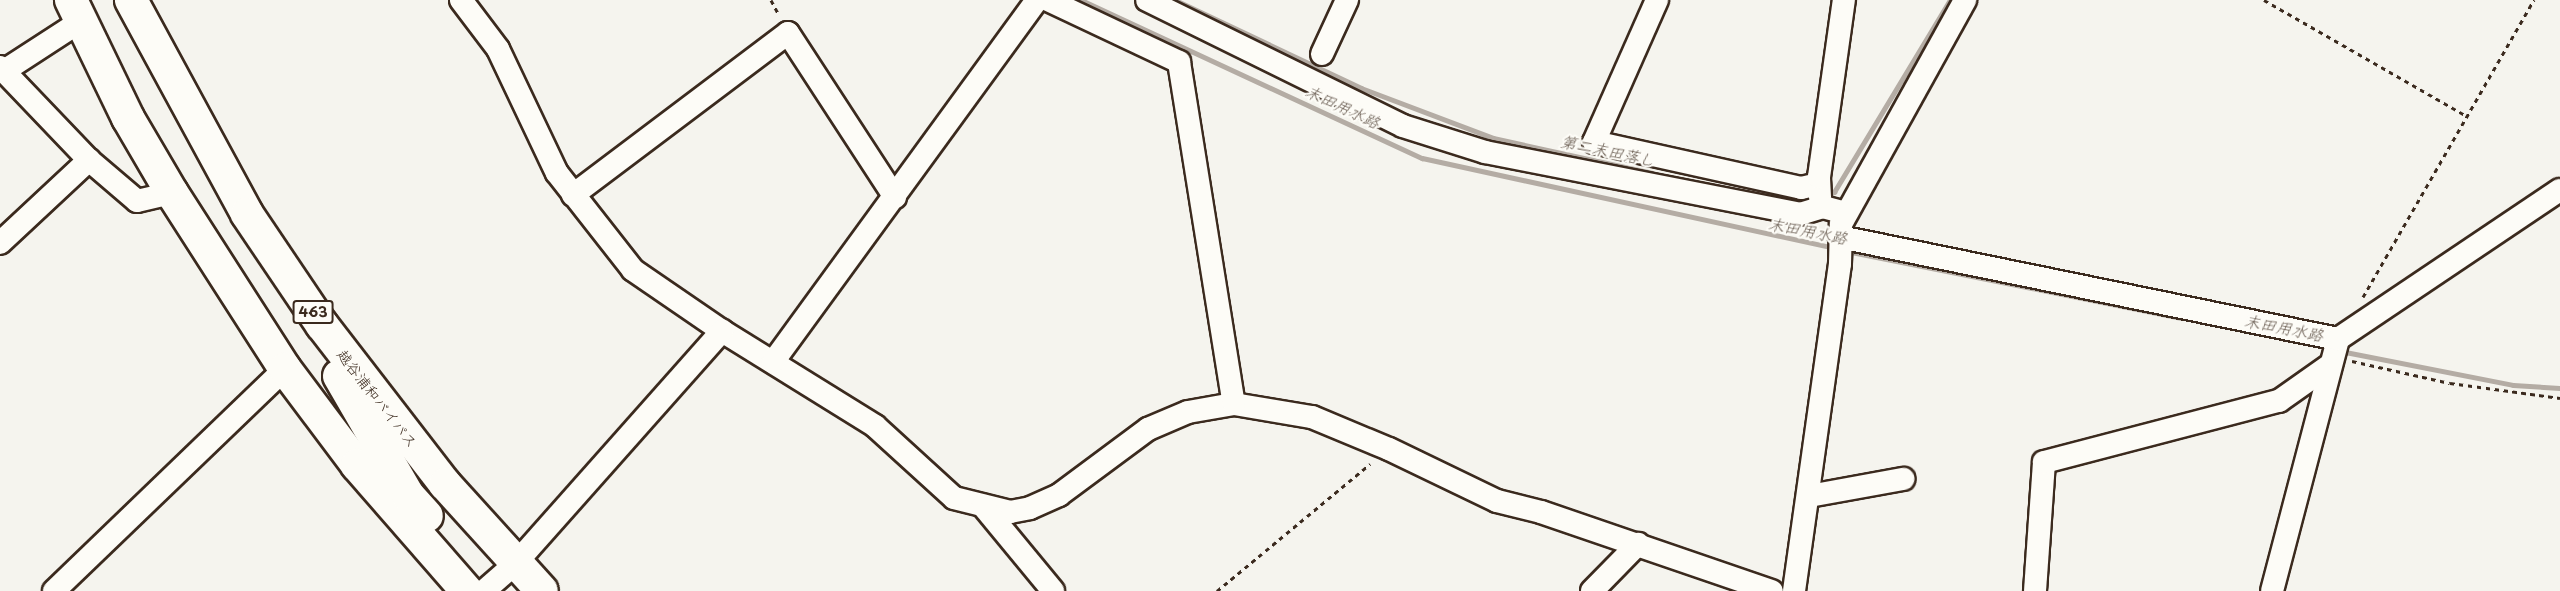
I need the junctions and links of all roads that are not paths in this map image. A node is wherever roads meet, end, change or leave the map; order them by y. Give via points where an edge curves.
1 (131, 0) edge
2 (461, 0) edge
3 (1037, 0) edge
4 (1048, 0) edge
5 (1147, 0) edge
6 (1347, 0) edge
7 (1657, 0) edge
8 (1844, 0) edge
9 (1965, 0) edge
10 (76, 11) edge
11 (1322, 54) dead end
12 (2, 69) edge
13 (89, 160) junction
14 (1818, 184) junction
15 (2560, 190) edge
16 (172, 193) junction
17 (573, 195) junction
18 (895, 197) junction
19 (1823, 207) junction
20 (1845, 213) junction
21 (1840, 237) junction
22 (0, 243) edge
23 (309, 305) junction
24 (722, 332) junction
25 (2334, 354) junction
26 (773, 362) junction
27 (285, 369) junction
28 (1234, 404) junction
29 (1903, 479) dead end
30 (1809, 496) junction
31 (982, 506) junction
32 (1638, 544) junction
33 (515, 564) junction
34 (480, 589) edge
35 (54, 591) edge
36 (542, 591) edge
37 (1053, 591) edge
38 (1592, 591) edge
39 (1772, 591) edge
40 (1794, 591) edge
41 (2035, 591) edge
42 (2272, 591) edge

1 - 23 highway, 越谷浦和バイパス / 463 via 247,214
2 - 17 street via 498,48 557,173
3 - 18 street
4 - 28 street via 1179,62
5 - 19 street via 1403,126 1485,152 1800,214
6 - 11 street
7 - 14 street via 1594,142 1801,189
8 - 14 street
9 - 20 street
10 - 12 street
10 - 16 highway via 128,118
12 - 13 street
13 - 16 street via 137,201
13 - 22 street
14 - 19 street
15 - 25 street
16 - 27 highway
17 - 18 street via 788,33
17 - 24 street via 633,270
18 - 26 street
19 - 20 street
20 - 21 street
21 - 25 street
21 - 30 street via 1840,264
23 - 33 highway, 越谷浦和バイパス / 463 via 355,371
23 - 34 highway via 310,327 408,495
24 - 26 street
24 - 33 street
25 - 41 street via 2279,401 2044,462
25 - 42 street
26 - 31 street via 875,426 954,498
27 - 34 highway via 357,465
27 - 35 street
28 - 31 street via 1188,412 1148,429 1048,502 1010,512
28 - 32 street via 1312,417 1389,448 1497,501
29 - 30 street
30 - 40 street
31 - 37 street
32 - 38 street
32 - 39 street
33 - 34 street
33 - 36 highway, 越谷浦和バイパス / 463

